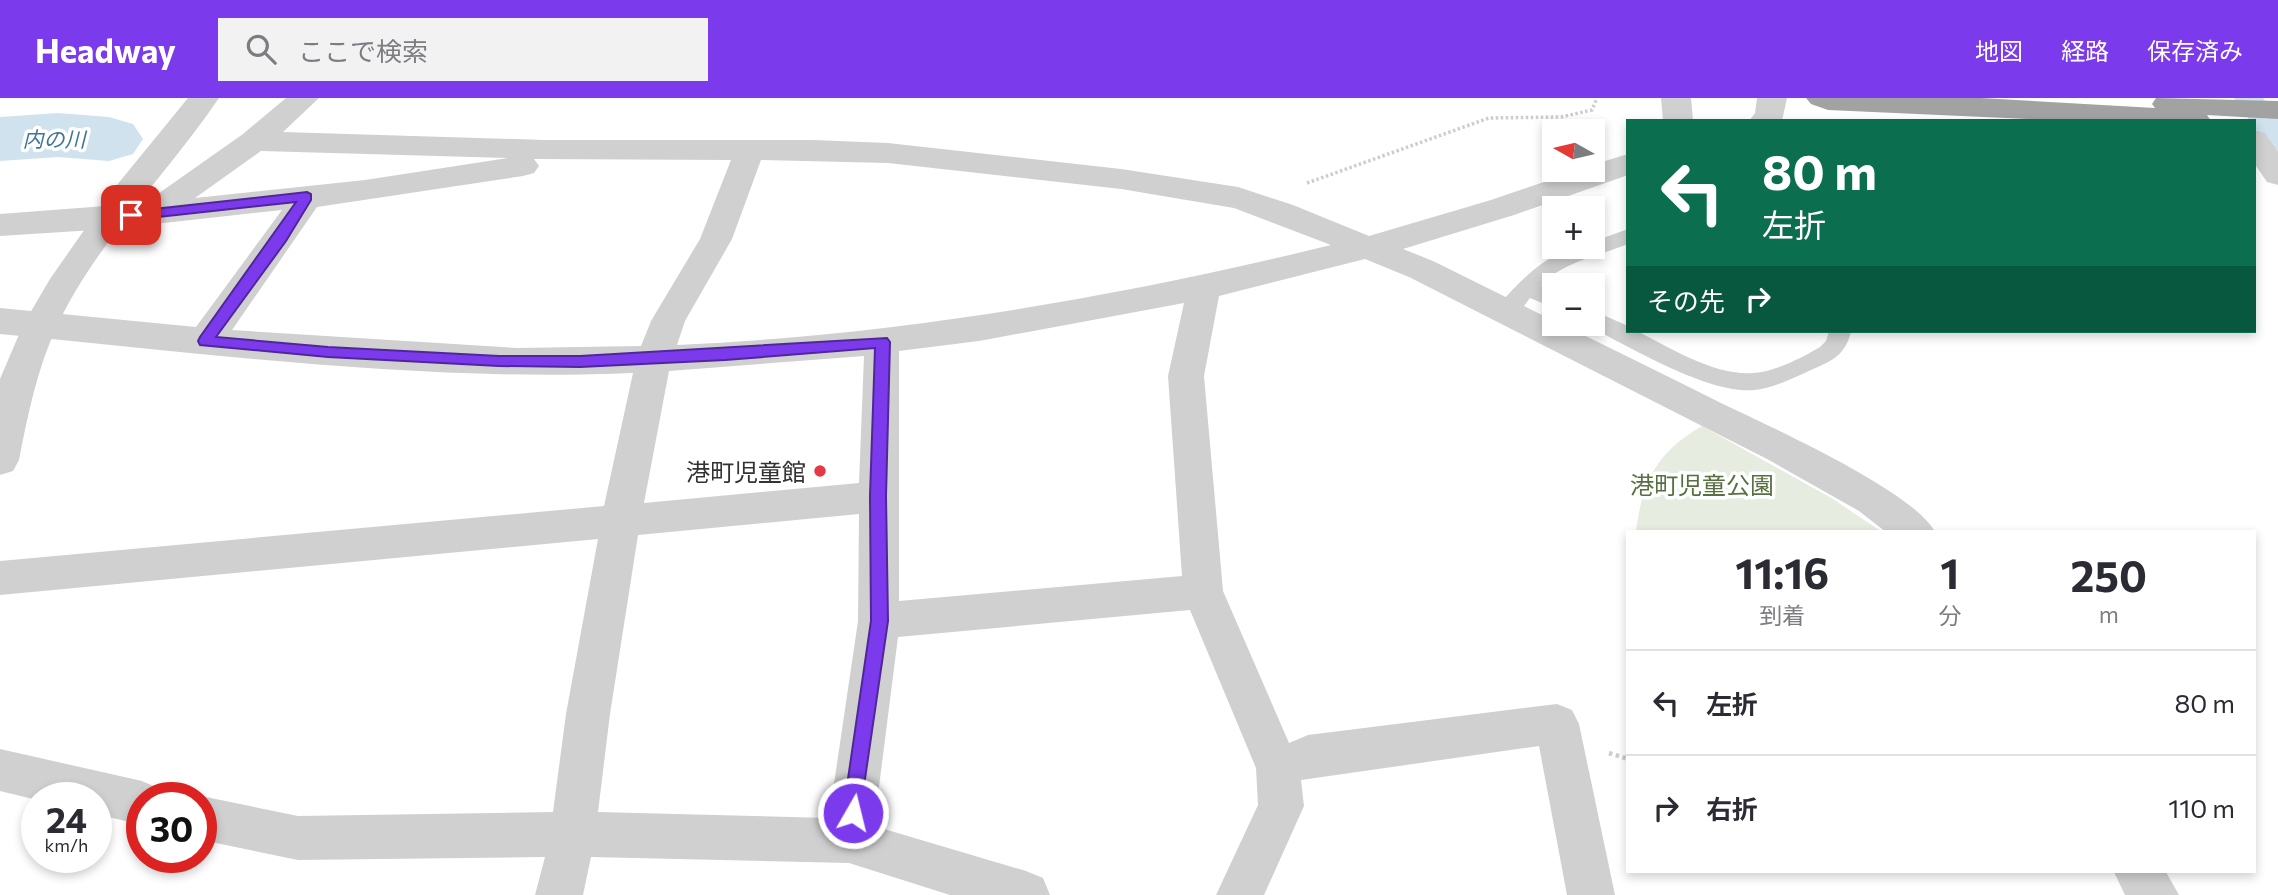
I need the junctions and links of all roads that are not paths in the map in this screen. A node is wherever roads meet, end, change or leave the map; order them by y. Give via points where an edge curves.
1 (204, 98) edge
2 (304, 98) edge
3 (1676, 98) edge
4 (1772, 98) edge
5 (1821, 98) edge
6 (2046, 98) edge
7 (2278, 110) edge
8 (2238, 113) edge
9 (1678, 119) edge
10 (1766, 119) edge
11 (2171, 119) edge
12 (2255, 119) edge
13 (2256, 119) edge
14 (2278, 127) edge
15 (254, 141) junction
16 (2256, 143) edge
17 (638, 151) junction
18 (749, 152) junction
19 (1626, 165) edge
20 (2278, 175) edge
21 (307, 197) junction
22 (152, 213) junction
23 (110, 218) junction
24 (0, 225) edge
25 (1626, 237) edge
26 (1365, 247) junction
27 (1526, 287) junction
28 (1204, 288) junction
29 (1542, 294) edge
30 (1504, 313) junction
31 (0, 321) edge
32 (1605, 324) edge
33 (40, 325) junction
34 (1840, 333) edge
35 (205, 341) junction
36 (882, 342) junction
37 (654, 358) junction
38 (0, 460) edge
39 (878, 496) junction
40 (622, 519) junction
41 (1912, 530) edge
42 (0, 578) edge
43 (1203, 592) junction
44 (879, 621) junction
45 (1278, 768) junction
46 (0, 770) edge
47 (126, 799) edge
48 (217, 821) edge
49 (573, 834) junction
50 (849, 841) junction
51 (2138, 873) edge
52 (559, 895) edge
53 (1026, 895) edge
54 (1240, 895) edge
55 (1591, 895) edge
56 (2155, 895) edge

1 - 23 street
2 - 15 street
3 - 9 street
4 - 10 street
5 - 11 highway
6 - 8 highway
7 - 8 highway
8 - 12 highway
13 - 14 highway
15 - 17 street
15 - 22 street
16 - 20 street
17 - 18 street
17 - 21 street
18 - 26 street via 813,150 949,158 1160,184 1258,204
18 - 37 street via 716,239 668,321
19 - 26 street via 1534,199
21 - 22 street
21 - 35 street
22 - 23 street
23 - 24 street
23 - 33 street
25 - 27 lane via 1553,266
26 - 28 street
26 - 30 street via 1421,269
27 - 29 lane
27 - 30 lane
28 - 36 street
28 - 43 street via 1186,376
30 - 41 street via 1780,449 1873,500
31 - 33 street
32 - 34 lane via 1706,372 1752,382 1830,353
33 - 35 street
33 - 38 street via 17,381
35 - 37 street via 499,361
36 - 37 street
36 - 39 street
37 - 40 street
39 - 40 street
39 - 44 street
40 - 42 street
40 - 49 street
43 - 44 street
43 - 45 street
44 - 50 street
45 - 54 street via 1281,806
45 - 55 street via 1308,757 1557,724
46 - 47 street
48 - 49 street via 298,838
49 - 50 street
49 - 52 street
50 - 53 street
51 - 56 street

